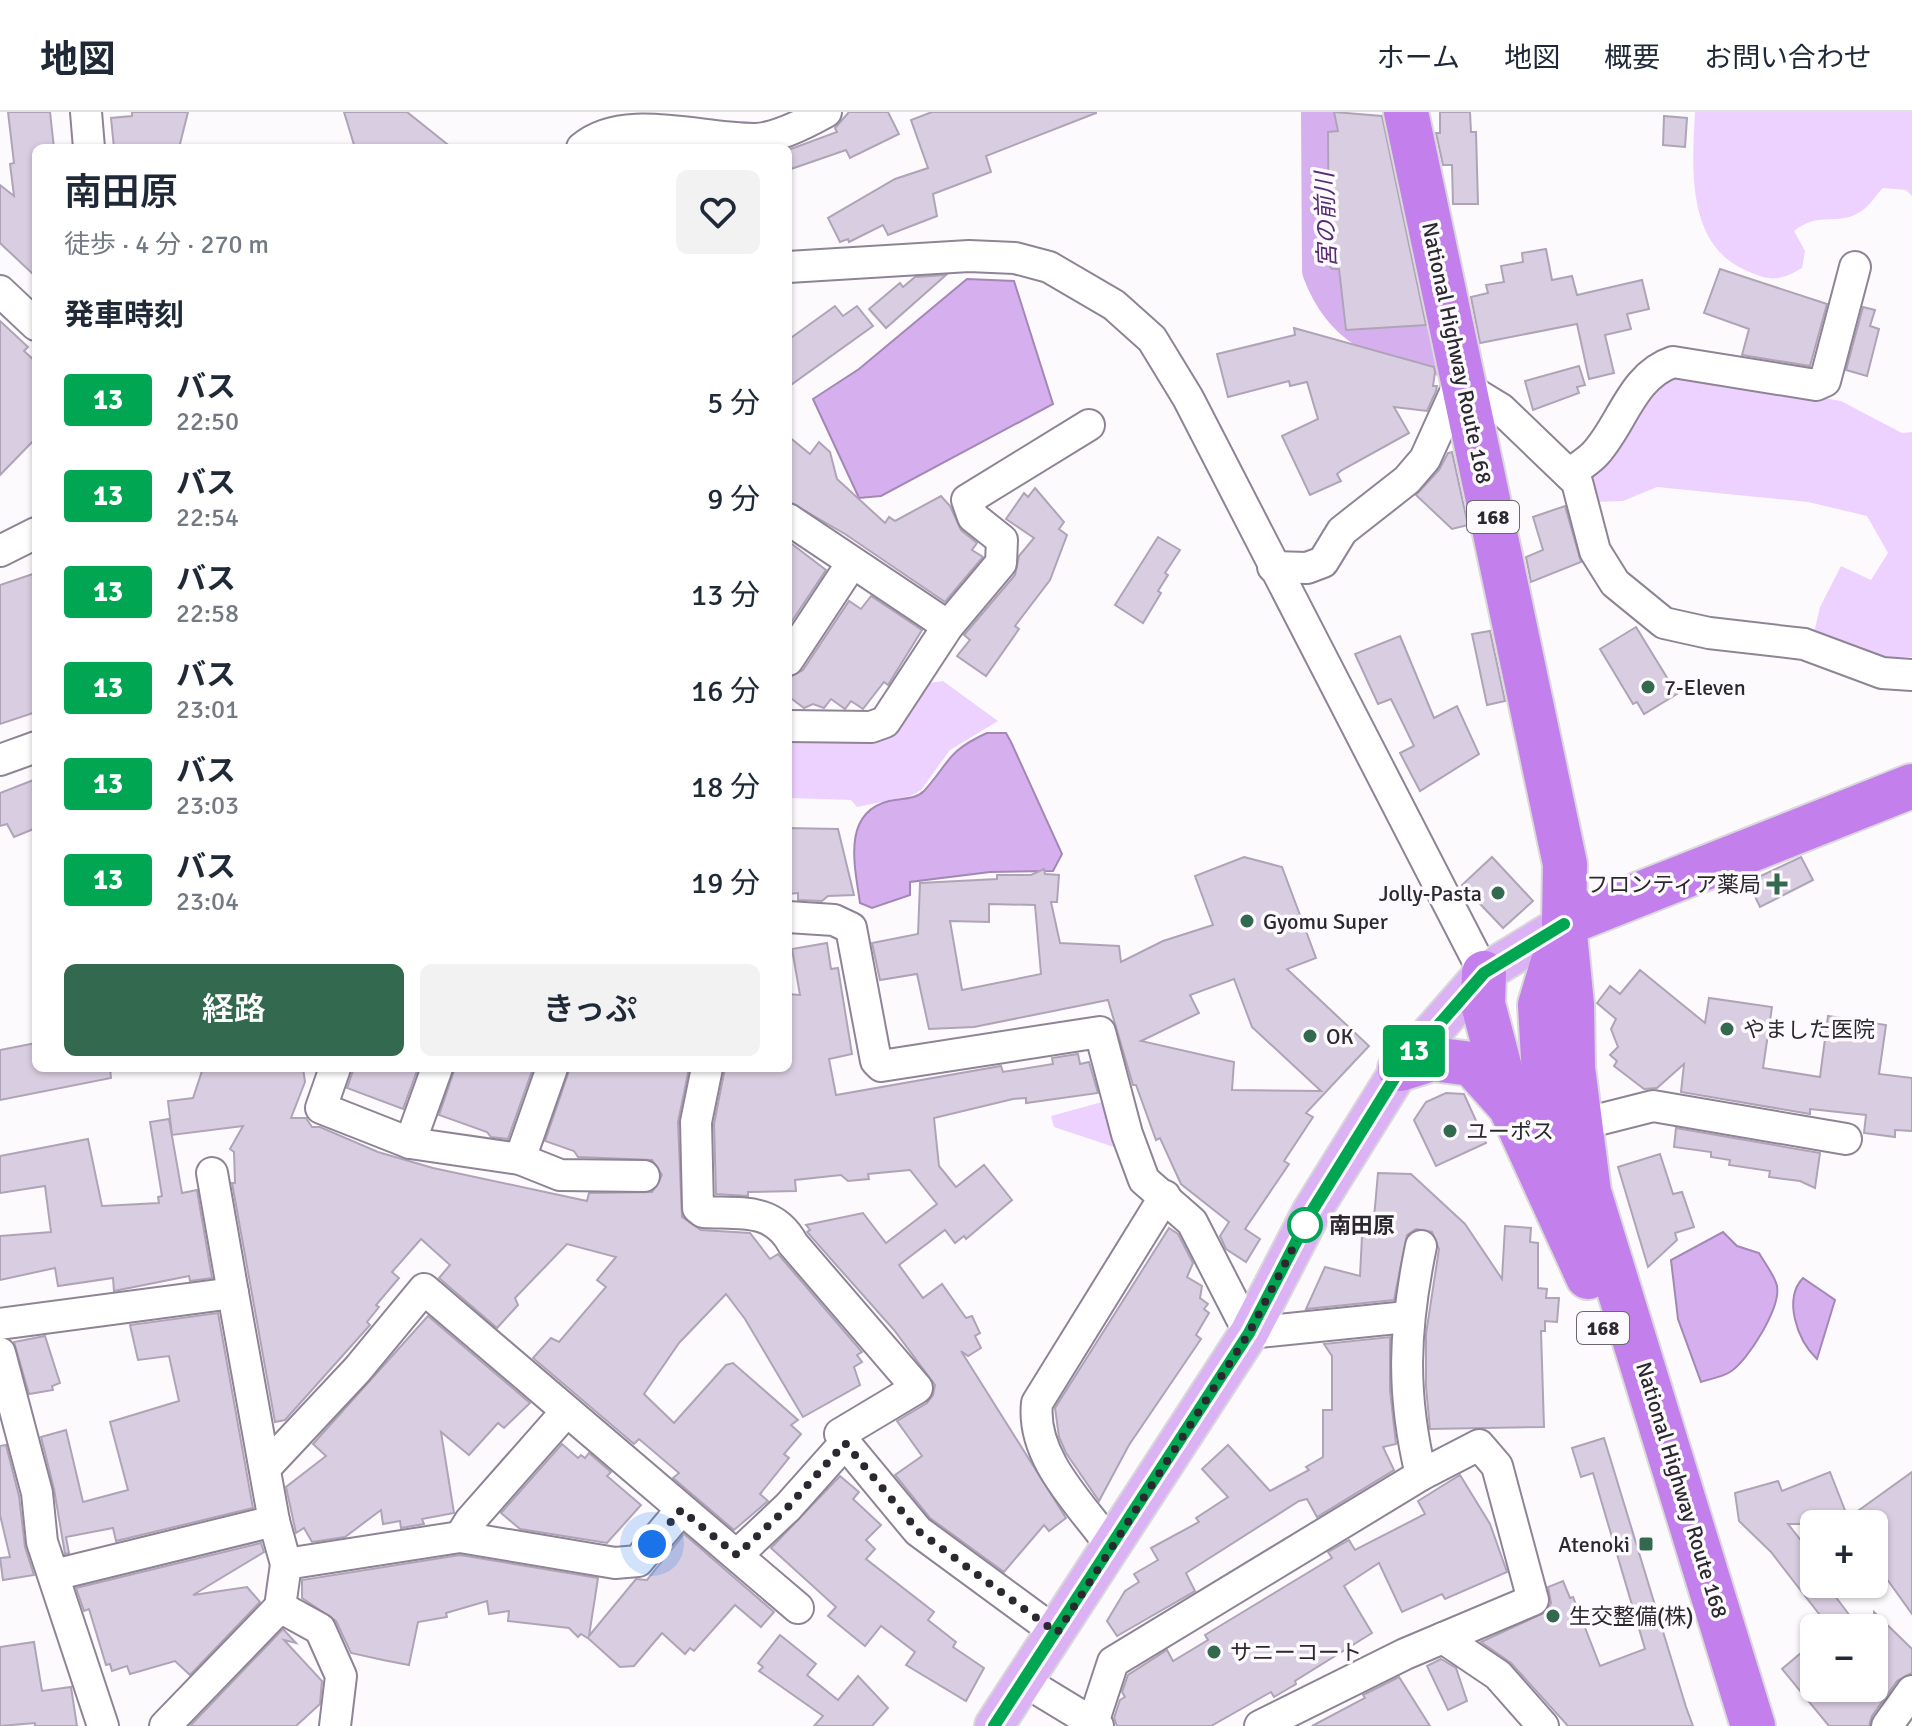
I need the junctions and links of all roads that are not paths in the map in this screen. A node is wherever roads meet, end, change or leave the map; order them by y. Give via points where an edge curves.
1 (86, 112) edge
2 (826, 112) edge
3 (1406, 112) edge
4 (89, 144) edge
5 (585, 144) edge
6 (792, 267) edge
7 (1855, 267) dead end
8 (0, 291) edge
9 (32, 321) edge
10 (1464, 381) junction
11 (1089, 425) dead end
12 (1569, 474) junction
13 (792, 522) edge
14 (32, 535) edge
15 (0, 551) edge
16 (852, 563) junction
17 (1273, 567) junction
18 (948, 626) junction
19 (792, 654) edge
20 (1912, 675) edge
21 (792, 726) edge
22 (32, 748) edge
23 (0, 760) edge
24 (1912, 786) edge
25 (792, 917) edge
26 (1564, 924) junction
27 (1484, 973) junction
28 (1400, 1069) junction
29 (334, 1072) edge
30 (436, 1072) edge
31 (551, 1072) edge
32 (706, 1072) edge
33 (1510, 1106) junction
34 (1578, 1125) junction
35 (1846, 1139) dead end
36 (410, 1143) junction
37 (520, 1159) junction
38 (212, 1173) dead end
39 (644, 1176) dead end
40 (1165, 1196) junction
41 (1421, 1246) dead end
42 (1588, 1277) junction
43 (233, 1293) junction
44 (1407, 1317) junction
45 (0, 1324) edge
46 (1249, 1333) junction
47 (0, 1353) edge
48 (566, 1412) junction
49 (845, 1443) junction
50 (266, 1467) junction
51 (1421, 1475) junction
52 (681, 1510) junction
53 (274, 1521) junction
54 (460, 1537) junction
55 (1111, 1546) junction
56 (737, 1555) junction
57 (286, 1564) junction
58 (54, 1575) junction
59 (280, 1607) junction
60 (798, 1608) dead end
61 (1057, 1633) junction
62 (1443, 1638) junction
63 (1024, 1681) junction
64 (1912, 1691) edge
65 (1096, 1725) edge
66 (103, 1726) edge
67 (165, 1726) edge
68 (335, 1726) edge
69 (994, 1726) edge
70 (1260, 1726) edge
71 (1543, 1726) edge
72 (1723, 1726) edge
73 (1753, 1726) edge
74 (1887, 1726) edge

1 - 4 street
2 - 5 street via 758,139 642,123 594,134
3 - 10 highway, National Highway Route 168 / 168
6 - 17 street via 1015,258 1084,284 1152,339 1188,398
7 - 12 street via 1825,381 1816,385 1673,362 1659,367 1632,396 1595,455
8 - 9 street
10 - 12 street
10 - 17 street via 1425,459 1407,480 1342,531 1323,562 1307,568
10 - 26 highway, National Highway Route 168 / 168 via 1565,864
11 - 18 street via 967,500 973,517 1002,540 1001,563
12 - 20 street via 1585,500 1595,551 1615,583 1664,623 1804,644 1882,673
13 - 16 street
14 - 15 street
16 - 18 street
16 - 19 street
17 - 27 street
18 - 21 street via 885,722 871,727
22 - 23 street
24 - 26 highway
25 - 40 street via 834,920 851,928 881,1066 1100,1032 1144,1180
26 - 27 main road
26 - 34 highway, National Highway Route 168 / 168
26 - 42 highway, National Highway Route 168 / 168 via 1540,1005 1542,1078 1547,1128
27 - 28 main road
27 - 33 highway via 1483,1004
28 - 33 highway via 1432,1059 1472,1064
28 - 46 main road via 1312,1211
29 - 36 street via 321,1108
30 - 36 street
31 - 37 street
32 - 49 street via 696,1122 698,1208 766,1216 783,1225 793,1244 917,1388 840,1434
33 - 42 highway
34 - 35 street via 1653,1106
34 - 73 highway, National Highway Route 168 / 168 via 1589,1192
36 - 37 street
37 - 39 street via 560,1175
38 - 43 street
40 - 46 street via 1192,1222
40 - 55 street via 1037,1403 1047,1458
41 - 44 street
42 - 72 highway, National Highway Route 168 / 168
43 - 45 street
43 - 50 street
44 - 46 street
44 - 51 street via 1409,1424
46 - 55 main road
47 - 58 street
48 - 50 street via 424,1289
48 - 52 street
48 - 54 street
49 - 56 street
49 - 61 street via 918,1531
50 - 53 street
51 - 62 street via 1479,1445 1497,1466 1533,1600
51 - 65 street via 1113,1662
52 - 54 street via 638,1561 615,1563
52 - 56 street
53 - 57 street
53 - 58 street
54 - 57 street
55 - 61 main road
56 - 60 street
57 - 59 street
58 - 66 street
59 - 67 street
59 - 68 street via 320,1629 341,1676
61 - 63 main road
62 - 70 street
62 - 71 street via 1498,1675
63 - 65 street
63 - 69 main road
64 - 74 street

